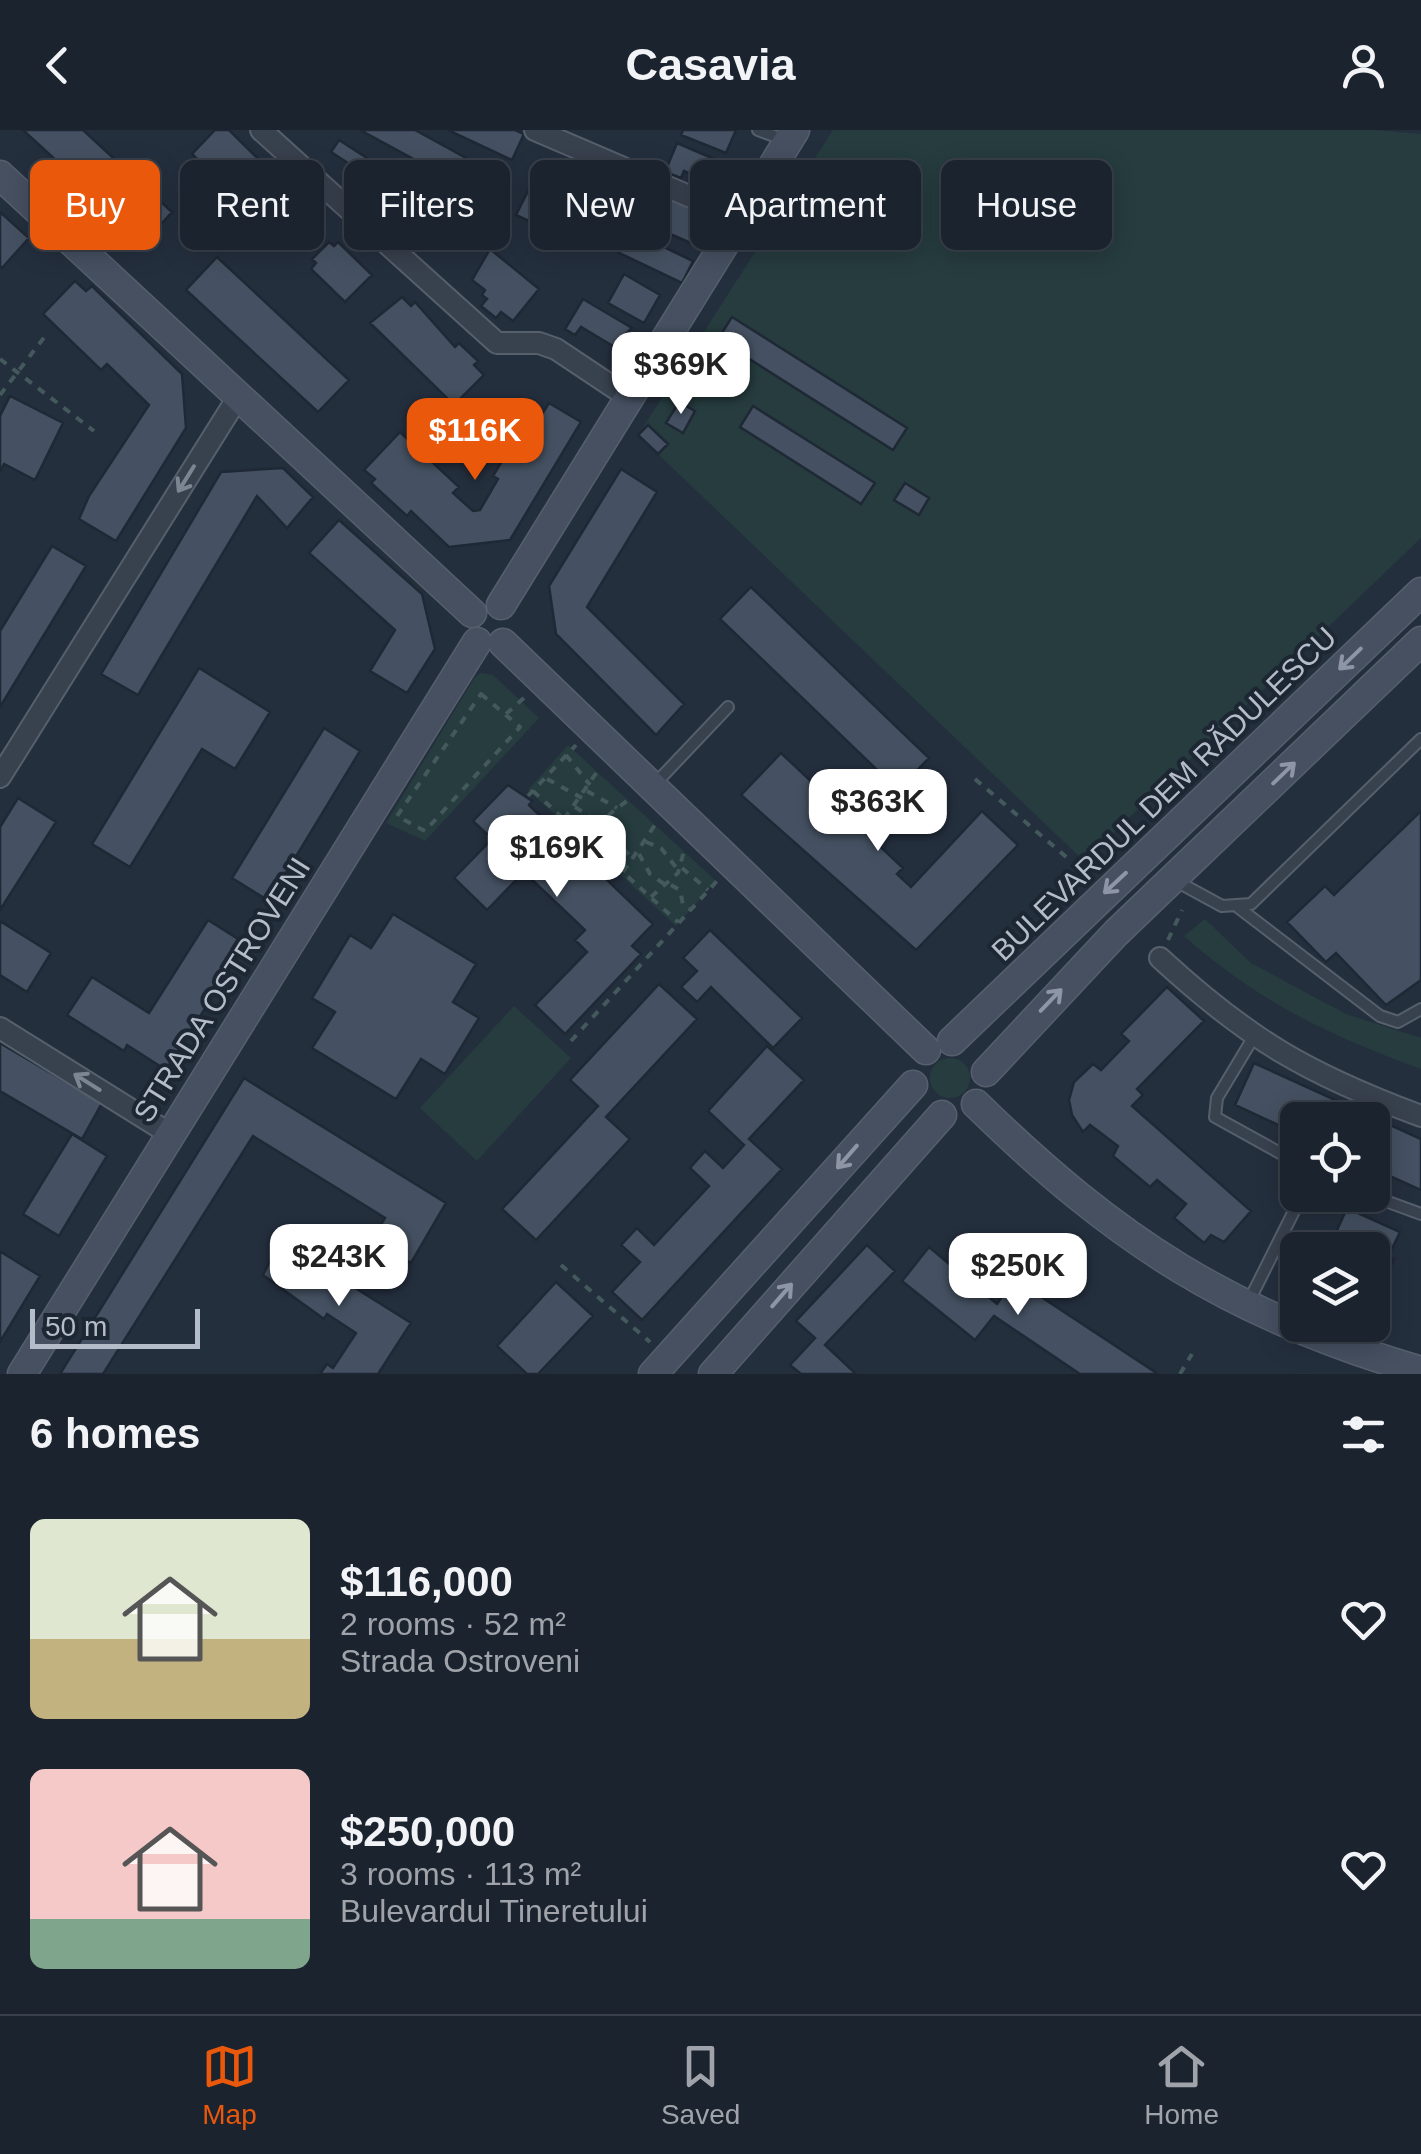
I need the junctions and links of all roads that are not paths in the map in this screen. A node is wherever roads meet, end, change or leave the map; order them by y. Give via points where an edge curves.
1 (261, 130) edge
2 (535, 130) edge
3 (758, 130) edge
4 (792, 135) edge
5 (776, 160) edge
6 (0, 175) edge
7 (690, 197) edge
8 (720, 250) edge
9 (238, 397) junction
10 (628, 397) junction
11 (1421, 592) edge
12 (501, 604) junction
13 (472, 613) junction
14 (490, 642) junction
15 (1421, 642) edge
16 (728, 707) dead end
17 (1421, 739) edge
18 (0, 778) edge
19 (654, 784) junction
20 (1174, 879) junction
21 (1239, 908) junction
22 (1160, 958) road end
23 (1421, 1009) edge
24 (0, 1028) edge
25 (1254, 1038) junction
26 (939, 1046) junction
27 (986, 1072) junction
28 (913, 1085) junction
29 (976, 1104) junction
30 (942, 1115) junction
31 (1421, 1116) edge
32 (170, 1134) junction
33 (1280, 1153) edge
34 (1390, 1203) edge
35 (1293, 1212) edge
36 (1421, 1214) edge
37 (1246, 1306) junction
38 (669, 1357) edge
39 (1421, 1371) edge
40 (718, 1372) edge
41 (22, 1374) edge

1 - 10 street via 497,342 556,349
2 - 7 street
3 - 4 lane
4 - 5 street
6 - 9 street
8 - 10 street
9 - 13 street
9 -> 18 street
10 - 12 street
11 -> 26 street, BULEVARDUL DEM RĂDULESCU
12 - 13 street via 488,602
12 - 14 street via 512,620 511,633
13 - 14 street via 469,628
14 - 19 street
14 - 32 street, STRADA OSTROVENI
20 -> 15 street
16 - 19 lane
17 - 21 lane via 1252,904
19 - 26 street
20 - 21 lane via 1222,906
27 -> 20 street
21 - 23 lane via 1380,1016 1398,1022
22 - 25 street
32 -> 24 street
25 - 31 street via 1333,1081
25 - 33 lane via 1217,1098 1216,1117
26 - 27 street via 976,1052
26 - 28 street via 915,1064
27 - 29 street
28 - 30 street via 925,1106
28 -> 38 street
29 - 30 street
29 - 37 street via 1085,1206
40 -> 30 street
32 - 41 street, STRADA OSTROVENI
34 - 36 lane
35 - 37 lane
37 - 39 street
38 - 40 street

